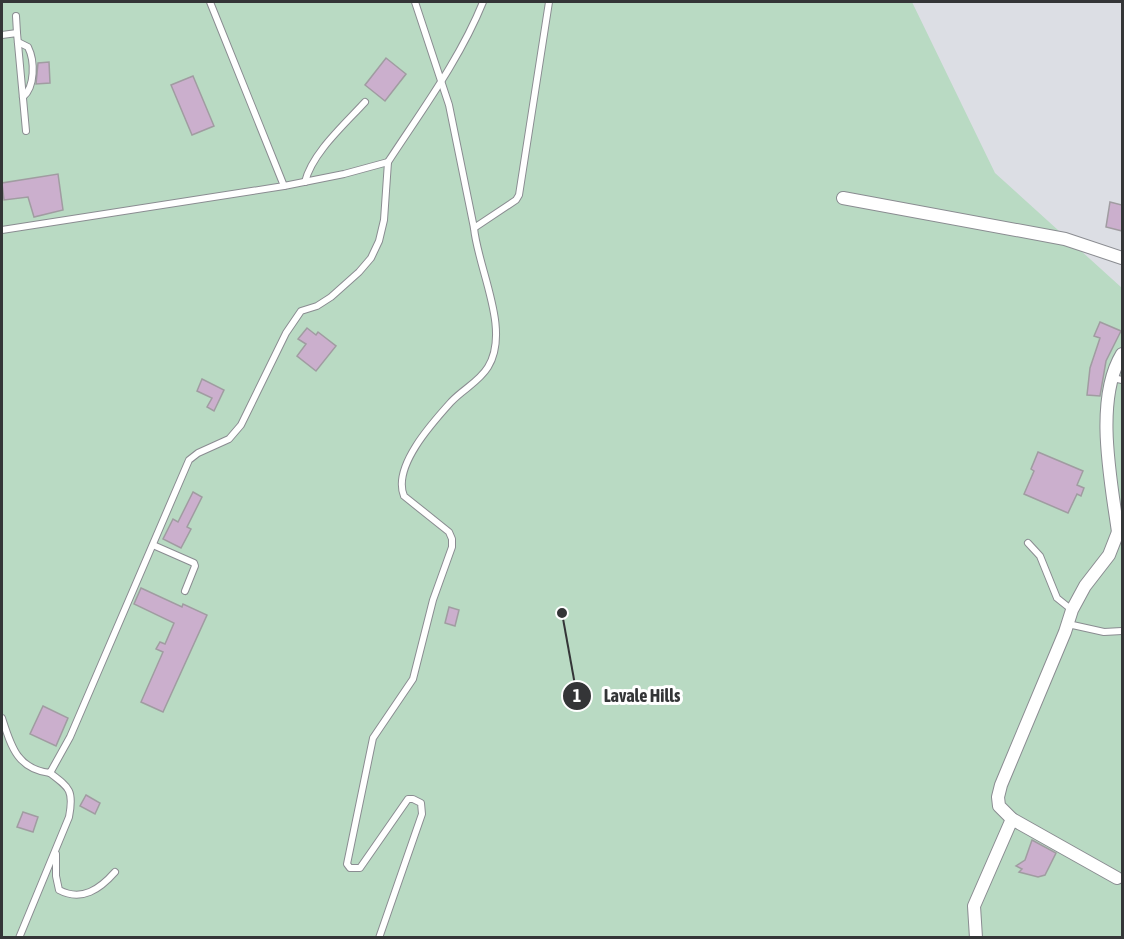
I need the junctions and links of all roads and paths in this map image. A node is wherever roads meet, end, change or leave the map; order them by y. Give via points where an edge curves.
1 (210, 2) edge
2 (415, 2) edge
3 (483, 2) edge
4 (549, 2) edge
5 (16, 16) dead end
6 (17, 33) junction
7 (2, 34) edge
8 (18, 42) junction
9 (442, 80) junction
10 (23, 97) junction
11 (365, 102) dead end
12 (26, 131) dead end
13 (388, 162) junction
14 (305, 182) junction
15 (284, 186) junction
16 (843, 198) dead end
17 (474, 228) junction
18 (2, 230) edge
19 (1122, 258) edge
20 (1122, 354) edge
21 (1118, 379) edge
22 (1120, 534) edge
23 (1028, 543) dead end
24 (153, 545) junction
25 (185, 591) dead end
26 (1072, 610) junction
27 (1068, 624) junction
28 (1122, 631) edge
29 (2, 718) edge
30 (50, 773) junction
31 (1012, 819) junction
32 (56, 850) junction
33 (115, 872) dead end
34 (1117, 878) dead end
35 (19, 938) edge
36 (379, 938) edge
37 (976, 938) edge

1 - 15 lane
2 - 9 lane
3 - 9 lane
4 - 17 lane via 519,195
5 - 6 lane
6 - 7 lane
6 - 8 lane
8 - 10 lane
8 - 10 lane via 28,47 32,60 32,83
9 - 13 lane
9 - 17 lane
10 - 12 lane
11 - 14 lane via 316,158
13 - 14 lane
13 - 24 lane via 384,220 371,258 331,297 301,311 235,433 189,460
14 - 15 lane
15 - 18 lane
16 - 19 street via 1065,239
17 - 36 lane via 497,331 496,350 484,372 452,401 414,450 402,472 404,496 449,532 453,543 433,600 413,679 373,738 347,864 360,868 408,799 421,803 422,814
20 - 21 street via 1116,364
21 - 22 street via 1108,418 1107,444
22 - 26 street
23 - 26 lane via 1040,556 1057,598
24 - 25 lane via 194,563
24 - 30 lane via 70,737
26 - 27 street
27 - 28 lane via 1104,632
27 - 31 street via 999,791 999,806
29 - 30 lane via 18,757 26,766
30 - 32 lane via 72,794 69,817
31 - 34 street
31 - 37 street via 974,906
32 - 33 lane via 59,890 67,895 94,891
32 - 35 lane

